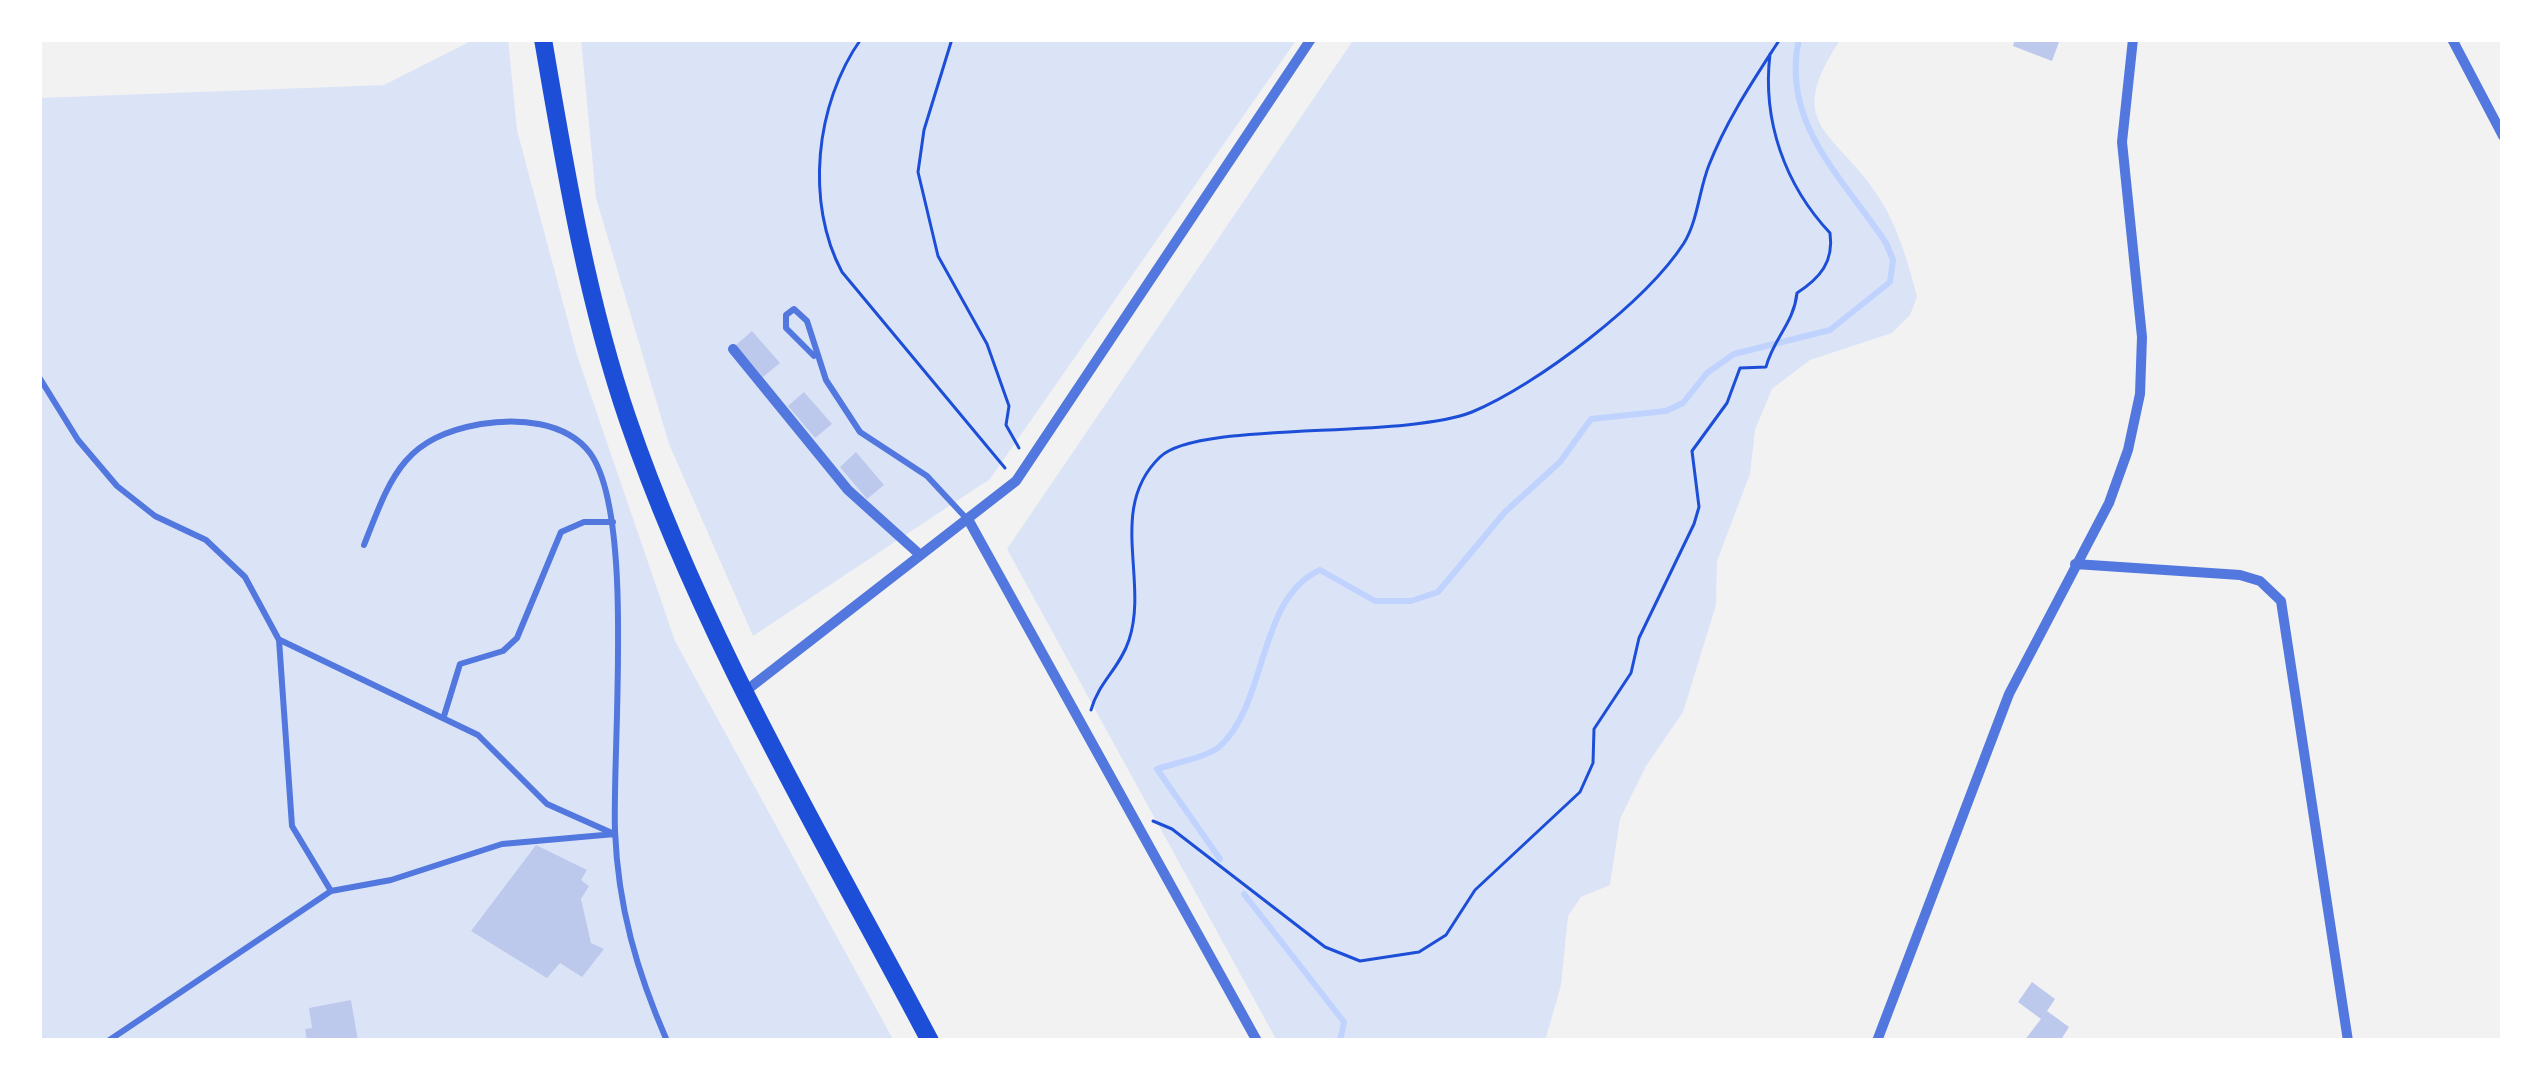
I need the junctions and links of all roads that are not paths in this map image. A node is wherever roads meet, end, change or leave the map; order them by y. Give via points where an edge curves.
1 (543, 39) edge
2 (1311, 39) edge
3 (2133, 39) edge
4 (2452, 39) edge
5 (2503, 136) edge
6 (733, 350) dead end
7 (814, 356) junction
8 (39, 377) edge
9 (969, 521) junction
10 (613, 522) junction
11 (364, 545) dead end
12 (918, 553) junction
13 (2075, 564) junction
14 (279, 640) junction
15 (743, 693) junction
16 (444, 716) junction
17 (615, 834) junction
18 (331, 891) junction
19 (107, 1041) edge
20 (667, 1041) edge
21 (930, 1041) edge
22 (1257, 1041) edge
23 (1877, 1041) edge
24 (2348, 1041) edge

1 - 15 main road via 595,307 628,421
2 - 9 street via 1028,465
3 - 13 street via 2122,142 2142,337 2140,394 2109,503
4 - 5 street
6 - 12 street via 848,490
7 - 7 lane via 786,328 789,311 807,321
7 - 9 lane via 860,432 927,476
8 - 14 lane via 117,486 233,563
9 - 12 street
9 - 22 street
10 - 11 lane via 591,455 557,430 514,420 445,433 414,448
10 - 16 lane via 561,532 517,638 460,664
10 - 17 lane
12 - 15 street
13 - 23 street via 2009,694
13 - 24 street via 2240,575 2281,601
14 - 16 lane
14 - 18 lane via 292,826
15 - 21 main road
16 - 17 lane via 492,747 547,804
17 - 18 lane via 502,844
17 - 20 lane via 627,940
18 - 19 lane

